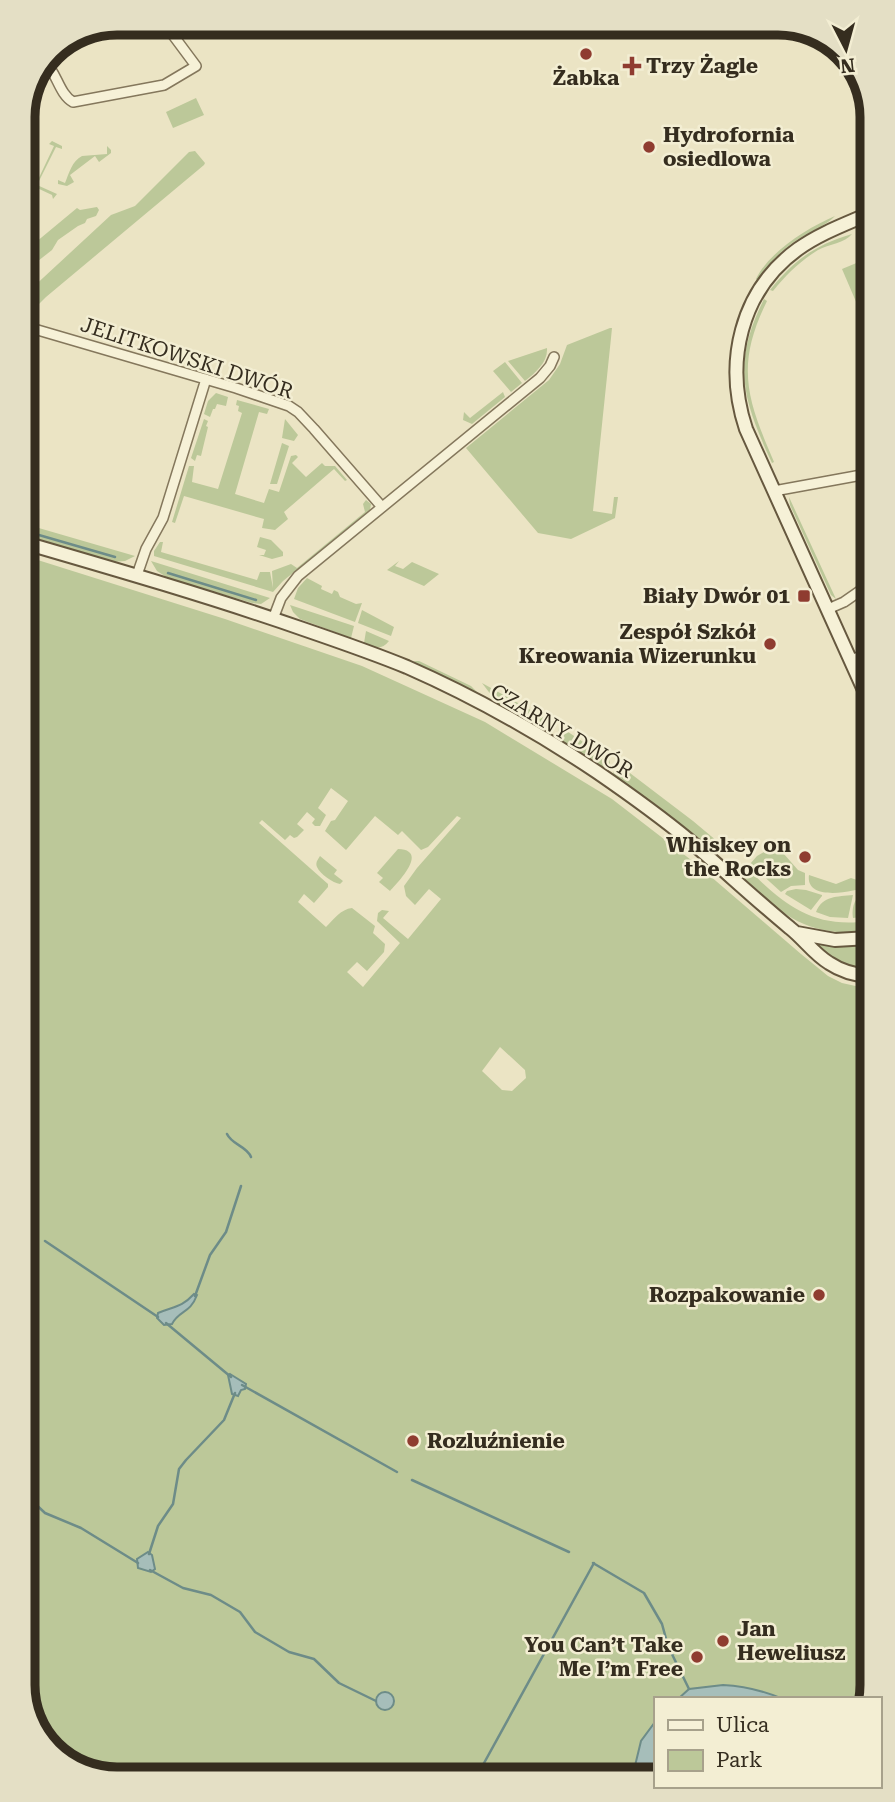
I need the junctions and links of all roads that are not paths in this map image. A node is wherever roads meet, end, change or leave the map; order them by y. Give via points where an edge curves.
1 (173, 35) edge
2 (51, 68) edge
3 (860, 218) edge
4 (35, 329) edge
5 (554, 357) dead end
6 (206, 379) junction
7 (860, 475) edge
8 (774, 491) junction
9 (382, 507) junction
10 (35, 546) edge
11 (138, 575) junction
12 (860, 591) edge
13 (828, 609) junction
14 (273, 618) junction
15 (860, 657) edge
16 (850, 660) junction
17 (860, 682) edge
18 (797, 933) junction
19 (860, 939) edge
20 (860, 974) edge

1 - 2 street via 196,66 164,85 73,102
3 - 8 main road via 796,251 771,275 751,306 739,339 736,378 742,416
4 - 6 street, JELITKOWSKI DWÓR
5 - 9 street via 540,378
6 - 9 street, JELITKOWSKI DWÓR via 298,412
6 - 11 street via 163,518
7 - 8 street
8 - 13 main road
9 - 14 street via 298,576
10 - 11 main road, CZARNY DWÓR
11 - 14 main road, CZARNY DWÓR
12 - 13 street
13 - 16 main road
14 - 18 main road, CZARNY DWÓR via 416,671 560,748 670,825
15 - 16 street
16 - 17 main road
18 - 19 main road, CZARNY DWÓR via 835,940
18 - 20 main road, CZARNY DWÓR via 829,963

